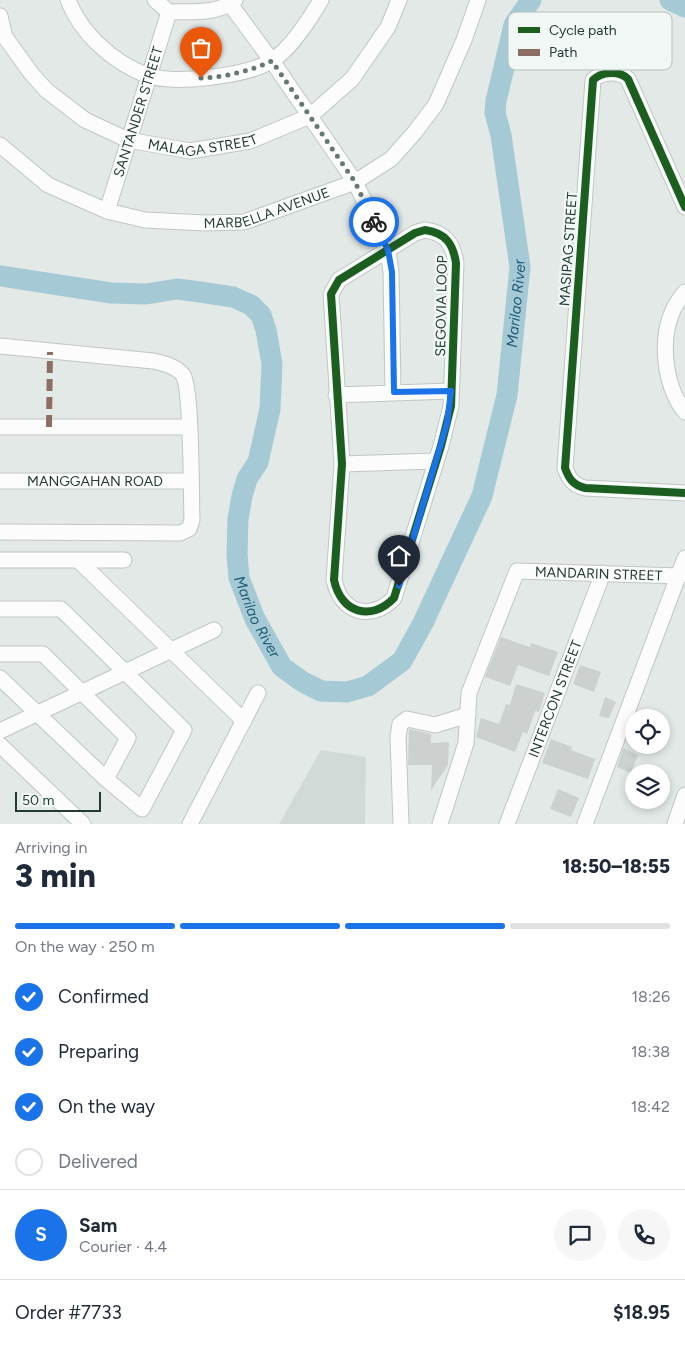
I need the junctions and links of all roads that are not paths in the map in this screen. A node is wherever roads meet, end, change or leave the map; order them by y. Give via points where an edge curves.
1 (68, 0) edge
2 (155, 0) edge
3 (321, 0) edge
4 (399, 0) edge
5 (478, 0) edge
6 (232, 2) edge
7 (169, 12) junction
8 (0, 16) edge
9 (272, 61) junction
10 (148, 76) junction
11 (310, 116) junction
12 (128, 140) junction
13 (0, 145) edge
14 (355, 182) junction
15 (685, 207) edge
16 (107, 211) junction
17 (388, 250) junction
18 (685, 292) edge
19 (0, 346) edge
20 (451, 391) junction
21 (394, 392) junction
22 (336, 395) junction
23 (685, 412) edge
24 (0, 426) edge
25 (189, 427) junction
26 (436, 461) junction
27 (342, 464) junction
28 (0, 481) edge
29 (191, 481) junction
30 (685, 493) edge
31 (0, 532) edge
32 (685, 558) edge
33 (0, 560) edge
34 (124, 560) dead end
35 (79, 561) junction
36 (603, 573) junction
37 (680, 576) junction
38 (0, 609) edge
39 (214, 630) dead end
40 (171, 650) junction
41 (0, 654) edge
42 (124, 671) junction
43 (0, 678) edge
44 (81, 692) junction
45 (258, 693) dead end
46 (36, 713) junction
47 (468, 715) junction
48 (244, 720) junction
49 (0, 730) edge
50 (0, 745) edge
51 (106, 778) junction
52 (685, 795) edge
53 (83, 824) edge
54 (190, 824) edge
55 (401, 824) edge
56 (440, 824) edge
57 (507, 824) edge
58 (585, 824) edge
59 (675, 824) edge

1 - 10 street via 74,15 105,51
2 - 7 street
3 - 9 street via 300,32
4 - 11 street, MALAGA STREET via 388,28 352,79
5 - 14 street, MARBELLA AVENUE via 436,104 391,158
6 - 7 street via 208,12
6 - 9 street
7 - 10 street, SANTANDER STREET
8 - 12 street, MALAGA STREET via 5,37 46,90 85,120
9 - 10 street via 212,78
9 - 11 street
10 - 12 street, SANTANDER STREET
11 - 12 street, MALAGA STREET via 250,141 190,151
11 - 14 street
12 - 16 street, SANTANDER STREET
13 - 16 street, MARBELLA AVENUE via 48,185
14 - 16 street, MARBELLA AVENUE via 244,222 145,220
14 - 17 street
15 - 30 street, MASIPAG STREET via 628,79 616,73 596,77 593,80 565,468 568,478 585,488
17 - 20 street, SEGOVIA LOOP via 425,230 442,234 454,248
17 - 21 street via 392,272
17 - 22 street, SEGOVIA LOOP via 338,280 332,289
18 - 23 street via 674,308 667,332 666,356 672,386
19 - 25 street via 167,364 184,376
20 - 21 street
20 - 26 street, SEGOVIA LOOP via 447,423
21 - 22 street
22 - 27 street, SEGOVIA LOOP
24 - 25 street
25 - 29 street
26 - 27 street
26 - 27 street, SEGOVIA LOOP via 394,598 377,610 363,612 342,600 334,580
28 - 29 street, MANGGAHAN ROAD
29 - 31 street via 192,520 185,532
32 - 37 street
33 - 35 street
34 - 35 street
35 - 40 street
36 - 37 street, MANDARIN STREET
36 - 47 street, MANDARIN STREET via 517,571 468,693
36 - 57 street, INTERCON STREET
37 - 58 street
38 - 42 street via 61,608
39 - 40 street
40 - 42 street
40 - 48 street
41 - 44 street via 43,654
42 - 44 street
42 - 51 street via 184,730 142,809
43 - 46 street
44 - 46 street
44 - 51 street via 128,738
45 - 48 street
46 - 49 street
46 - 51 street
47 - 55 street via 435,725 407,719 400,724
47 - 56 street via 466,743
48 - 54 street
50 - 53 street
52 - 59 street

